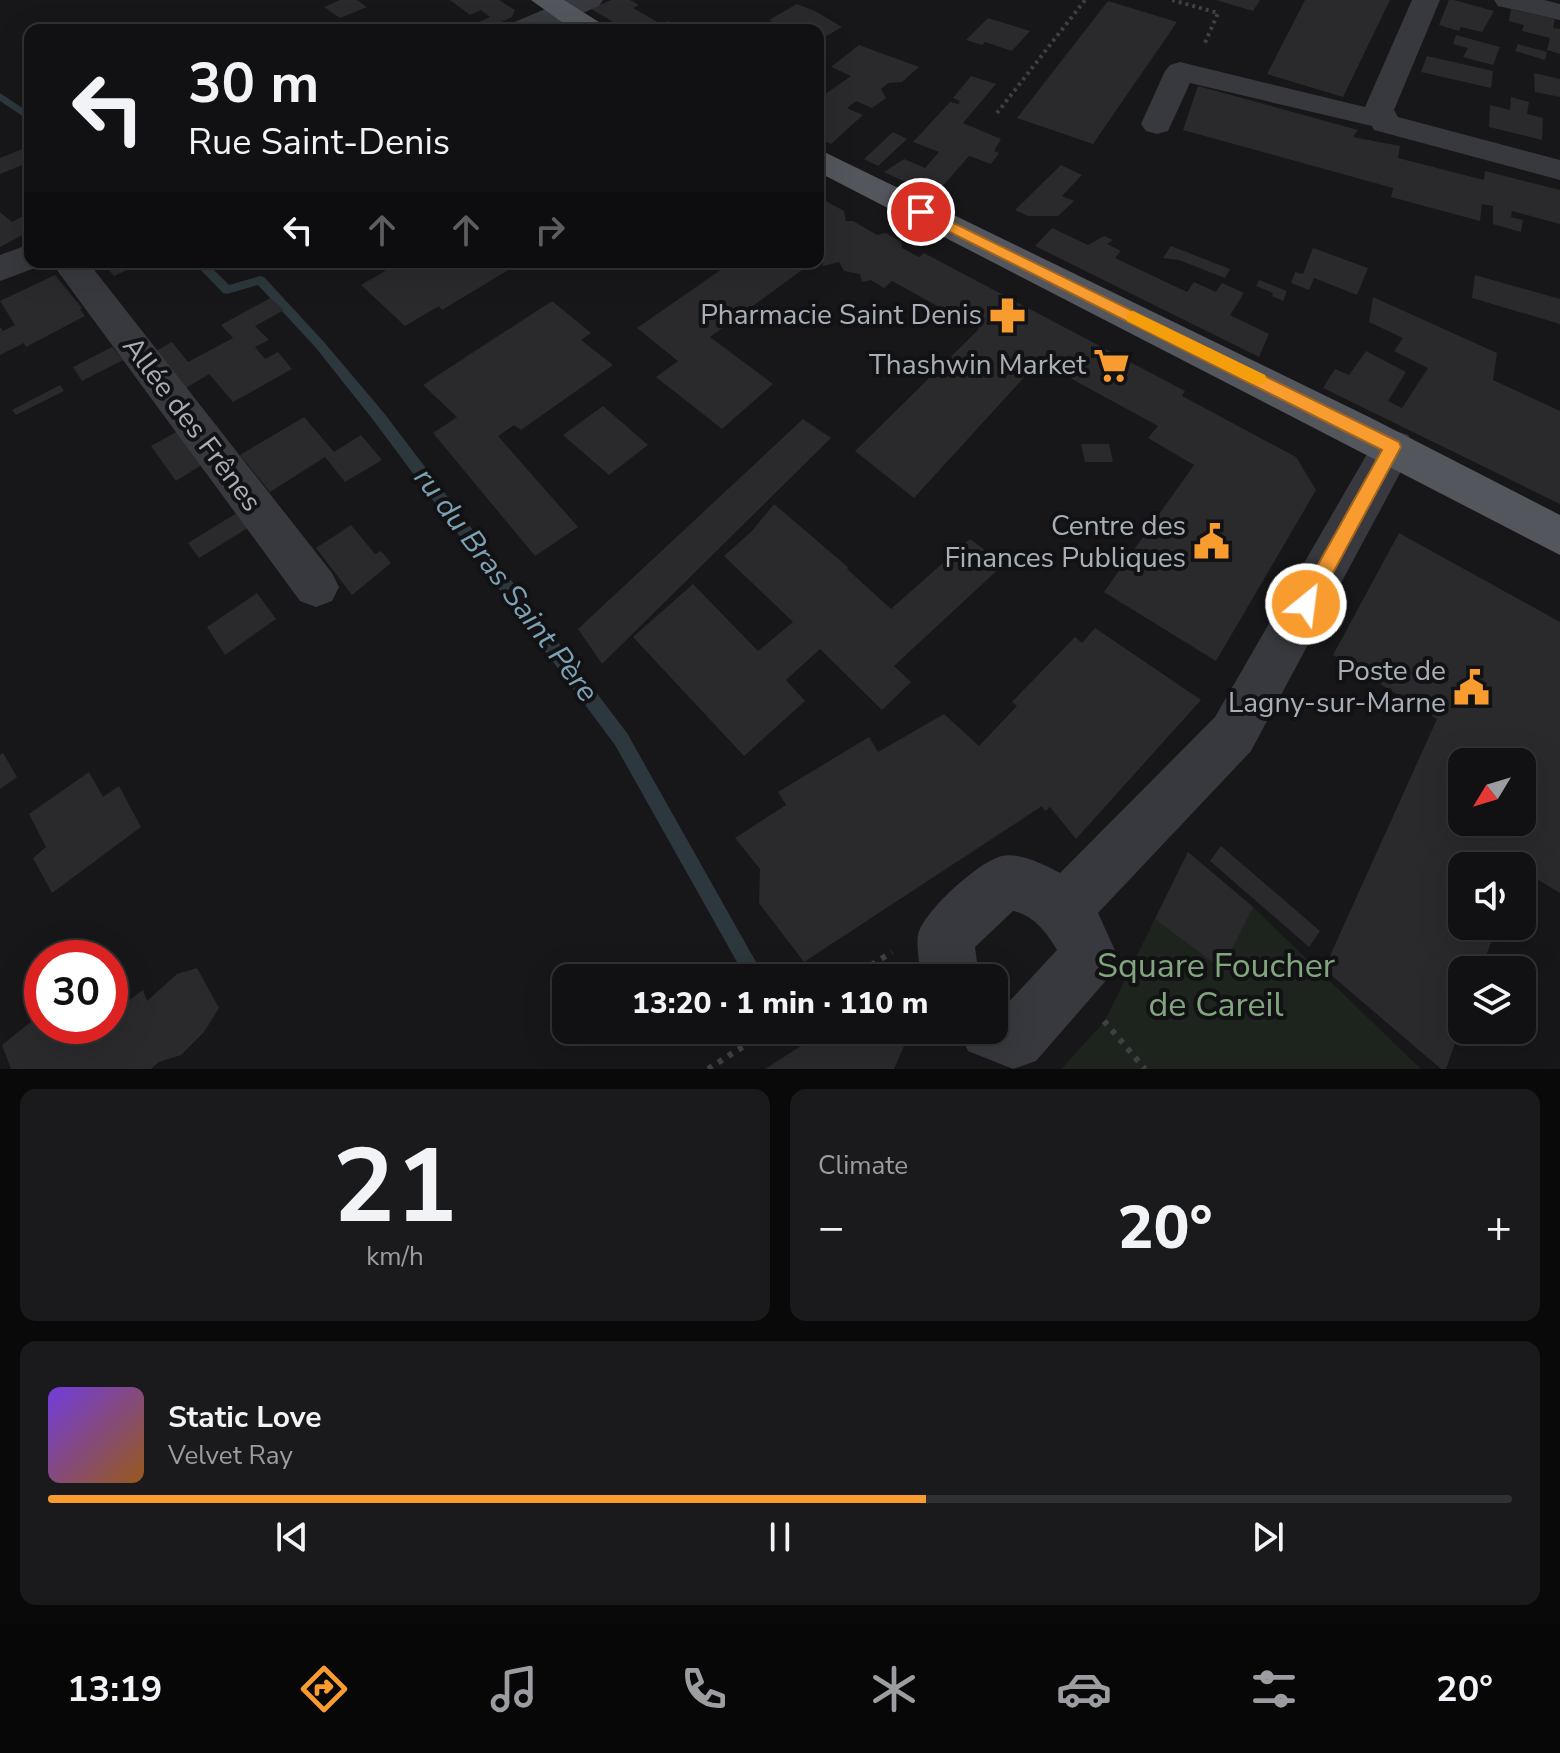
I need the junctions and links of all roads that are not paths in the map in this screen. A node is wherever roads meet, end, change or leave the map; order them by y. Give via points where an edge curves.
1 (589, 0) edge
2 (1426, 0) edge
3 (1508, 0) edge
4 (553, 6) edge
5 (1560, 12) edge
6 (528, 24) edge
7 (582, 24) edge
8 (1383, 118) junction
9 (1157, 124) dead end
10 (824, 162) edge
11 (1560, 170) edge
12 (24, 259) edge
13 (74, 268) edge
14 (0, 269) edge
15 (1393, 447) junction
16 (1560, 536) edge
17 (316, 587) dead end
18 (1064, 909) junction
19 (949, 964) edge
20 (1008, 1037) edge

1 - 4 street
2 - 8 street via 1379,110
3 - 5 street
4 - 6 street
4 - 7 main road
8 - 9 street via 1180,71
8 - 11 street via 1408,130
10 - 15 main road
12 - 14 street
13 - 17 street, Allée des Frênes
15 - 16 main road
15 - 18 street via 1233,734
18 - 19 street via 1025,884 1004,882 946,936
18 - 20 street via 1080,931 1089,957 1015,1040

